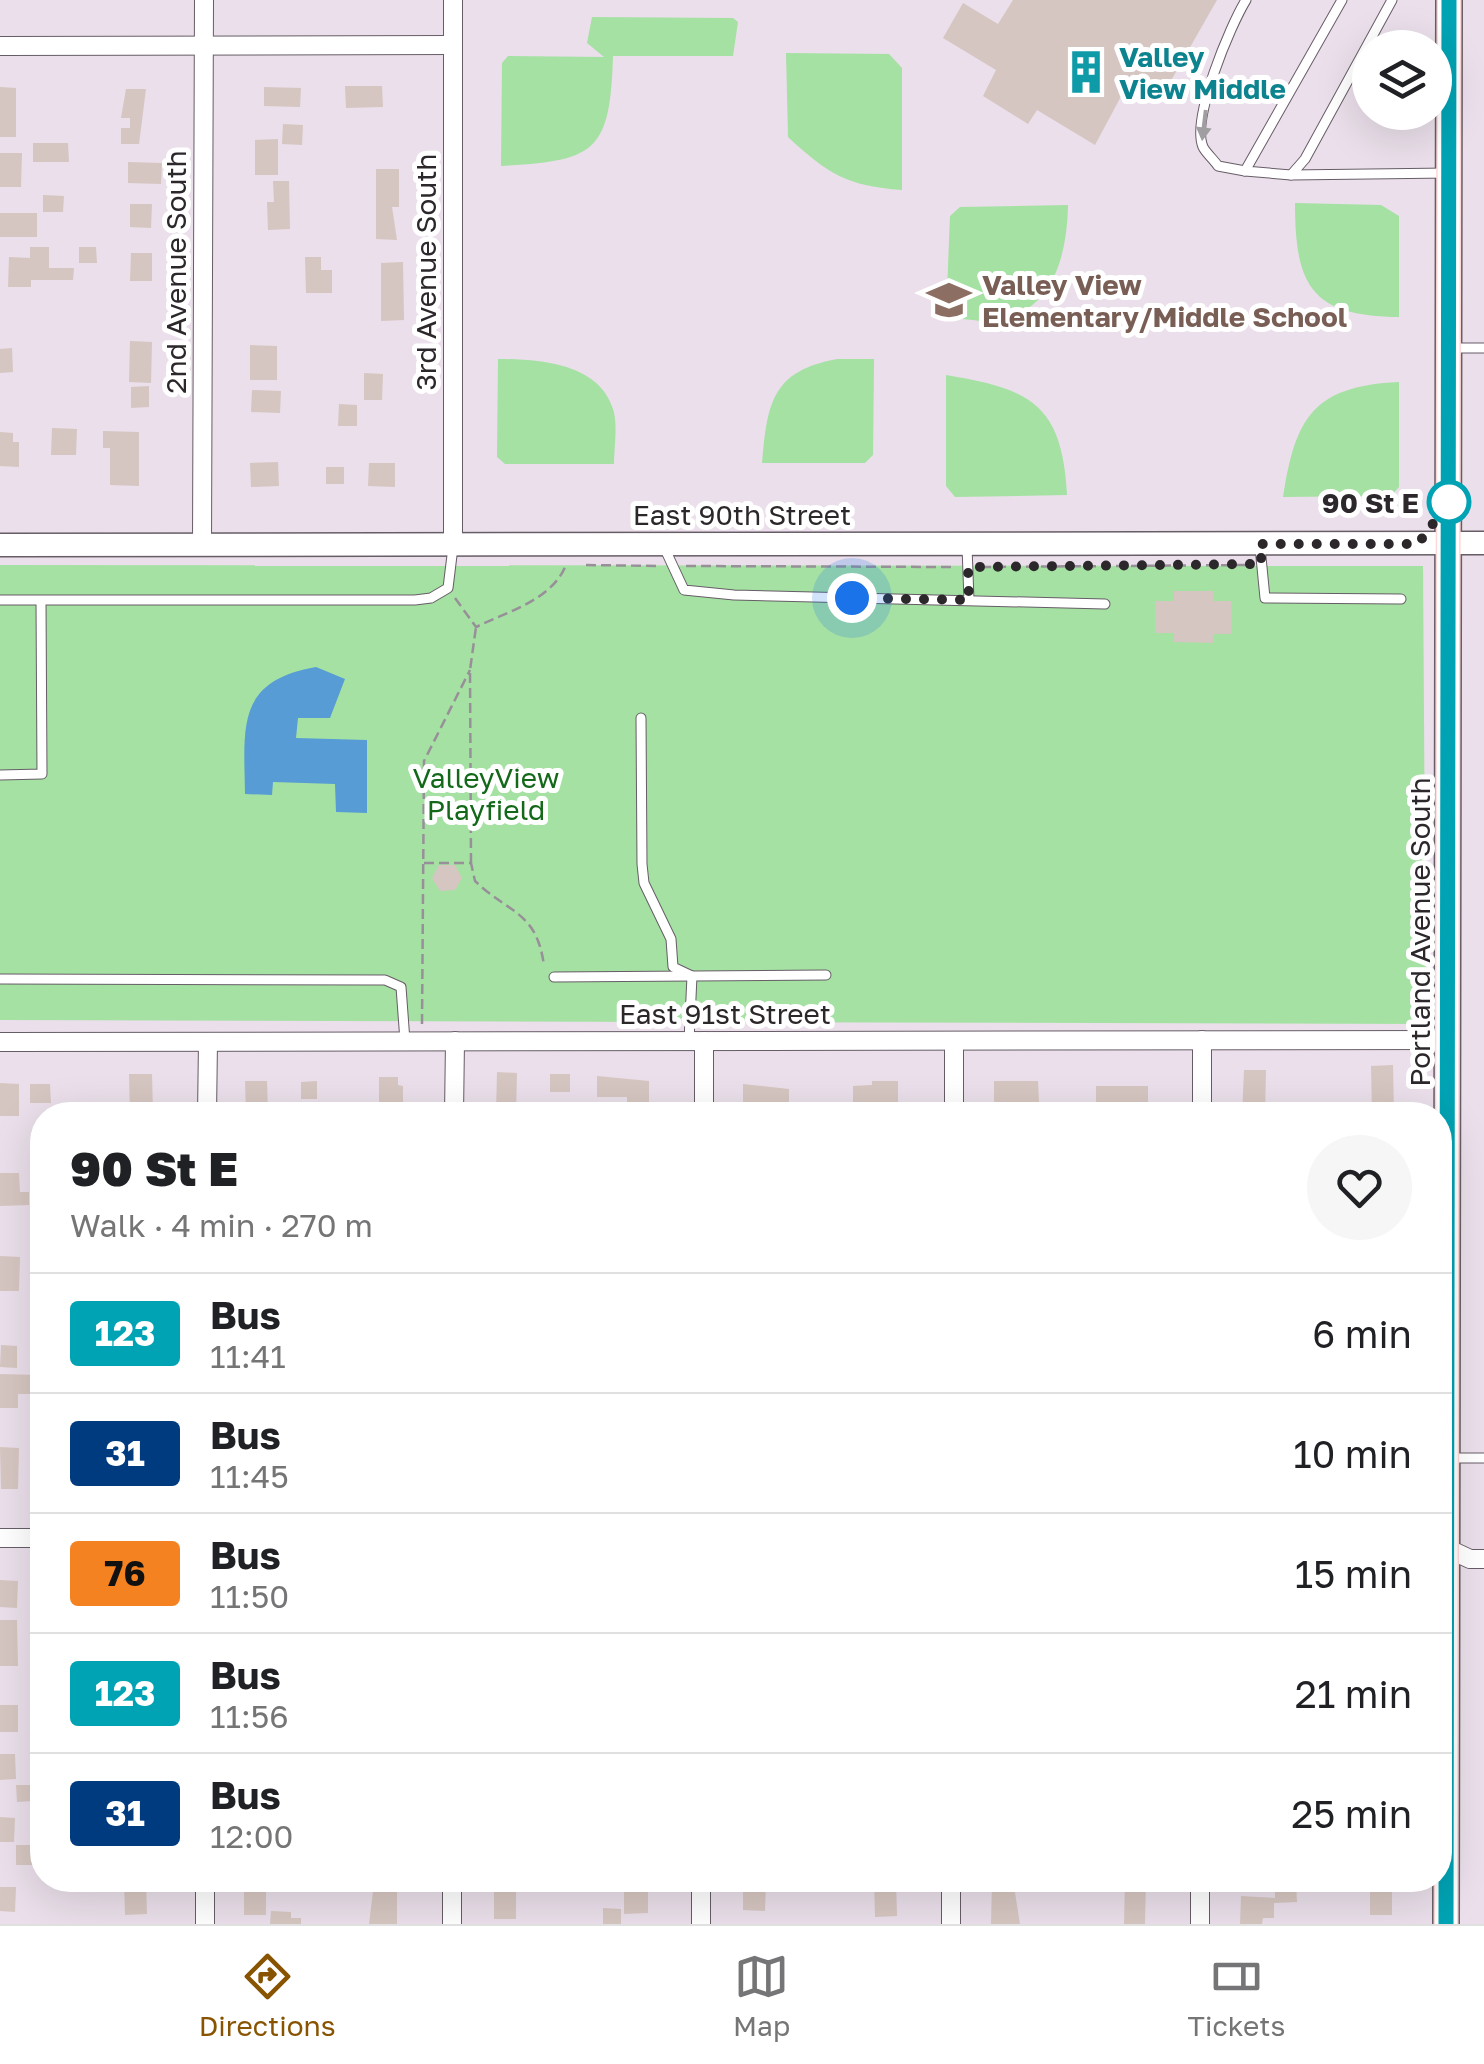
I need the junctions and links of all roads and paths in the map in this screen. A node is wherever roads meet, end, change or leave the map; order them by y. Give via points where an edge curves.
1 (204, 0) edge
2 (453, 0) edge
3 (1246, 0) edge
4 (1342, 0) edge
5 (1392, 0) edge
6 (1449, 0) edge
7 (0, 46) edge
8 (204, 46) junction
9 (453, 46) junction
10 (1244, 171) junction
11 (1449, 173) junction
12 (1290, 174) junction
13 (1449, 348) junction
14 (1484, 348) edge
15 (1484, 543) edge
16 (1449, 544) junction
17 (0, 545) edge
18 (202, 545) junction
19 (453, 545) junction
20 (1260, 554) junction
21 (668, 555) junction
22 (968, 556) junction
23 (566, 565) dead end
24 (584, 565) dead end
25 (448, 588) junction
26 (1401, 599) dead end
27 (0, 600) edge
28 (969, 600) junction
29 (41, 601) junction
30 (1105, 604) dead end
31 (476, 627) junction
32 (470, 670) junction
33 (641, 718) dead end
34 (0, 775) edge
35 (422, 862) junction
36 (471, 862) junction
37 (826, 975) dead end
38 (692, 976) junction
39 (554, 977) joint
40 (0, 978) edge
41 (454, 1040) junction
42 (697, 1040) junction
43 (954, 1040) junction
44 (1202, 1040) junction
45 (1449, 1040) junction
46 (414, 1041) junction
47 (0, 1042) edge
48 (208, 1042) junction
49 (208, 1102) edge
50 (454, 1102) edge
51 (703, 1102) edge
52 (954, 1102) edge
53 (1202, 1102) edge
54 (1449, 1102) edge
55 (1452, 1458) edge
56 (1484, 1458) edge
57 (0, 1538) edge
58 (30, 1538) edge
59 (1452, 1550) edge
60 (1484, 1558) edge
61 (205, 1892) edge
62 (452, 1892) edge
63 (701, 1892) edge
64 (951, 1892) edge
65 (1200, 1892) edge
66 (1446, 1892) edge
67 (205, 1924) edge
68 (452, 1924) edge
69 (701, 1924) edge
70 (950, 1924) edge
71 (1200, 1924) edge
72 (1446, 1924) edge

1 - 8 street, 2nd Avenue South
2 - 9 street, 3rd Avenue South
3 -> 10 lane via 1224,43 1202,124 1202,145 1218,166
4 - 10 lane
5 - 12 lane via 1305,159
6 - 11 main road, Portland Avenue South
7 - 8 street
8 - 9 street
8 - 18 street, 2nd Avenue South
9 - 19 street, 3rd Avenue South
10 - 12 lane
11 - 12 lane
11 - 13 main road, Portland Avenue South
13 - 14 lane
13 - 16 main road, Portland Avenue South
15 - 16 street, East 90th Street
16 - 20 street, East 90th Street
16 - 45 main road, Portland Avenue South
17 - 18 street, East 90th Street
18 - 19 street, East 90th Street
19 - 21 street, East 90th Street
19 - 25 lane
20 - 22 street, East 90th Street
20 - 22 path
20 - 26 lane via 1265,598
21 - 22 street, East 90th Street
21 - 22 path
21 - 24 path
21 - 28 lane via 684,590
22 - 28 lane
23 - 31 path via 545,594
25 - 29 lane via 416,600
25 - 31 path
27 - 29 lane
28 - 30 lane
29 - 34 lane via 42,774
31 - 32 path
32 - 35 path via 424,761
32 - 36 path
33 - 38 lane via 644,883 664,918 673,967
35 - 36 path
35 - 46 path
36 - 39 path via 474,881 526,918 541,944 546,974
37 - 38 lane
38 - 39 lane
38 - 42 lane
40 - 46 lane via 385,980 402,987
41 - 42 street, East 91st Street
41 - 46 street, East 91st Street
41 - 50 street
42 - 43 street, East 91st Street
42 - 51 street
43 - 44 street, East 91st Street
43 - 52 street
44 - 45 street, East 91st Street
44 - 53 street
45 - 54 main road, Portland Avenue South
46 - 48 street, East 91st Street
47 - 48 street, East 91st Street
48 - 49 street
55 - 56 lane
57 - 58 street
59 - 60 street
61 - 67 street
62 - 68 street
63 - 69 street
64 - 70 street
65 - 71 street
66 - 72 main road, Portland Avenue South

